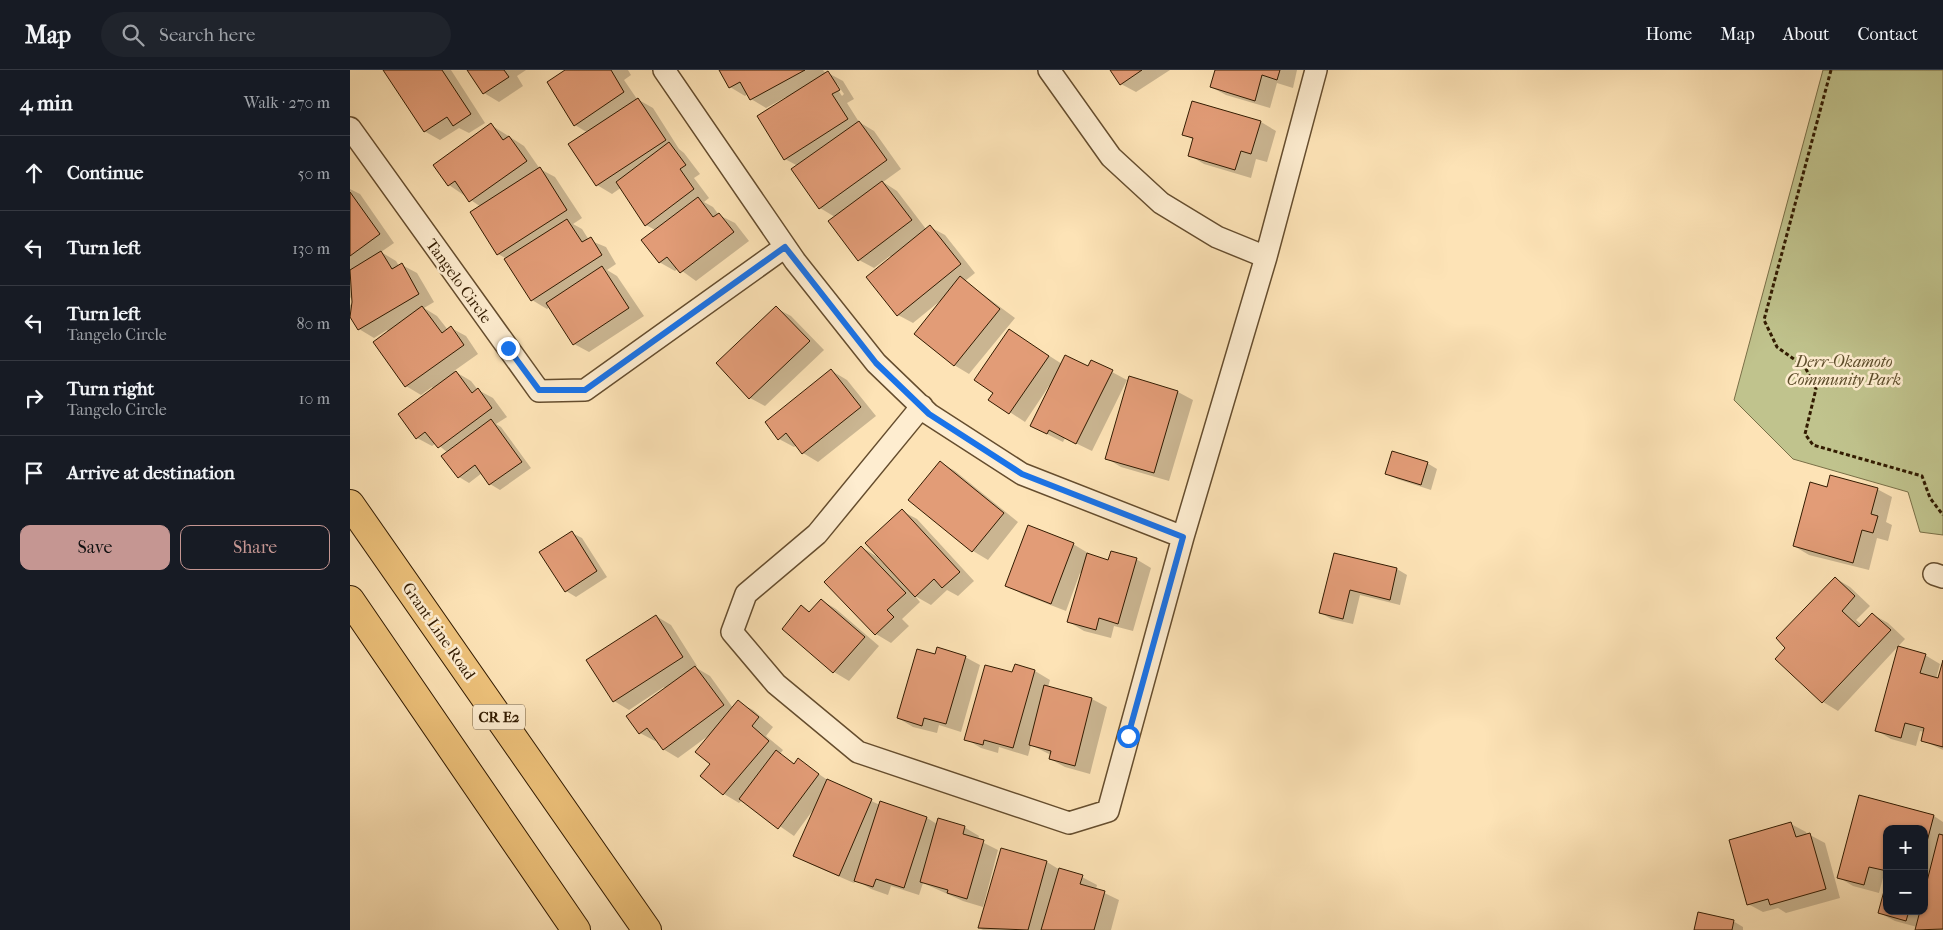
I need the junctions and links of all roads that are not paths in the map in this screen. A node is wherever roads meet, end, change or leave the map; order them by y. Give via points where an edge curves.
1 (664, 70) edge
2 (1050, 70) edge
3 (1316, 70) edge
4 (350, 128) edge
5 (785, 247) junction
6 (1266, 257) junction
7 (922, 406) junction
8 (350, 504) edge
9 (1183, 537) junction
10 (350, 600) edge
11 (576, 930) edge
12 (647, 930) edge

1 - 5 street
2 - 6 street via 1110,157 1161,203 1217,237
3 - 6 street
4 - 5 street, Tangelo Circle via 539,390 585,390
5 - 7 street via 876,363
6 - 9 street
7 - 9 street via 1022,474
7 - 9 street via 818,534 746,594 732,632 776,684 858,752 1069,823 1108,811
8 - 12 main road, Grant Line Road / CR E2
10 - 11 main road

